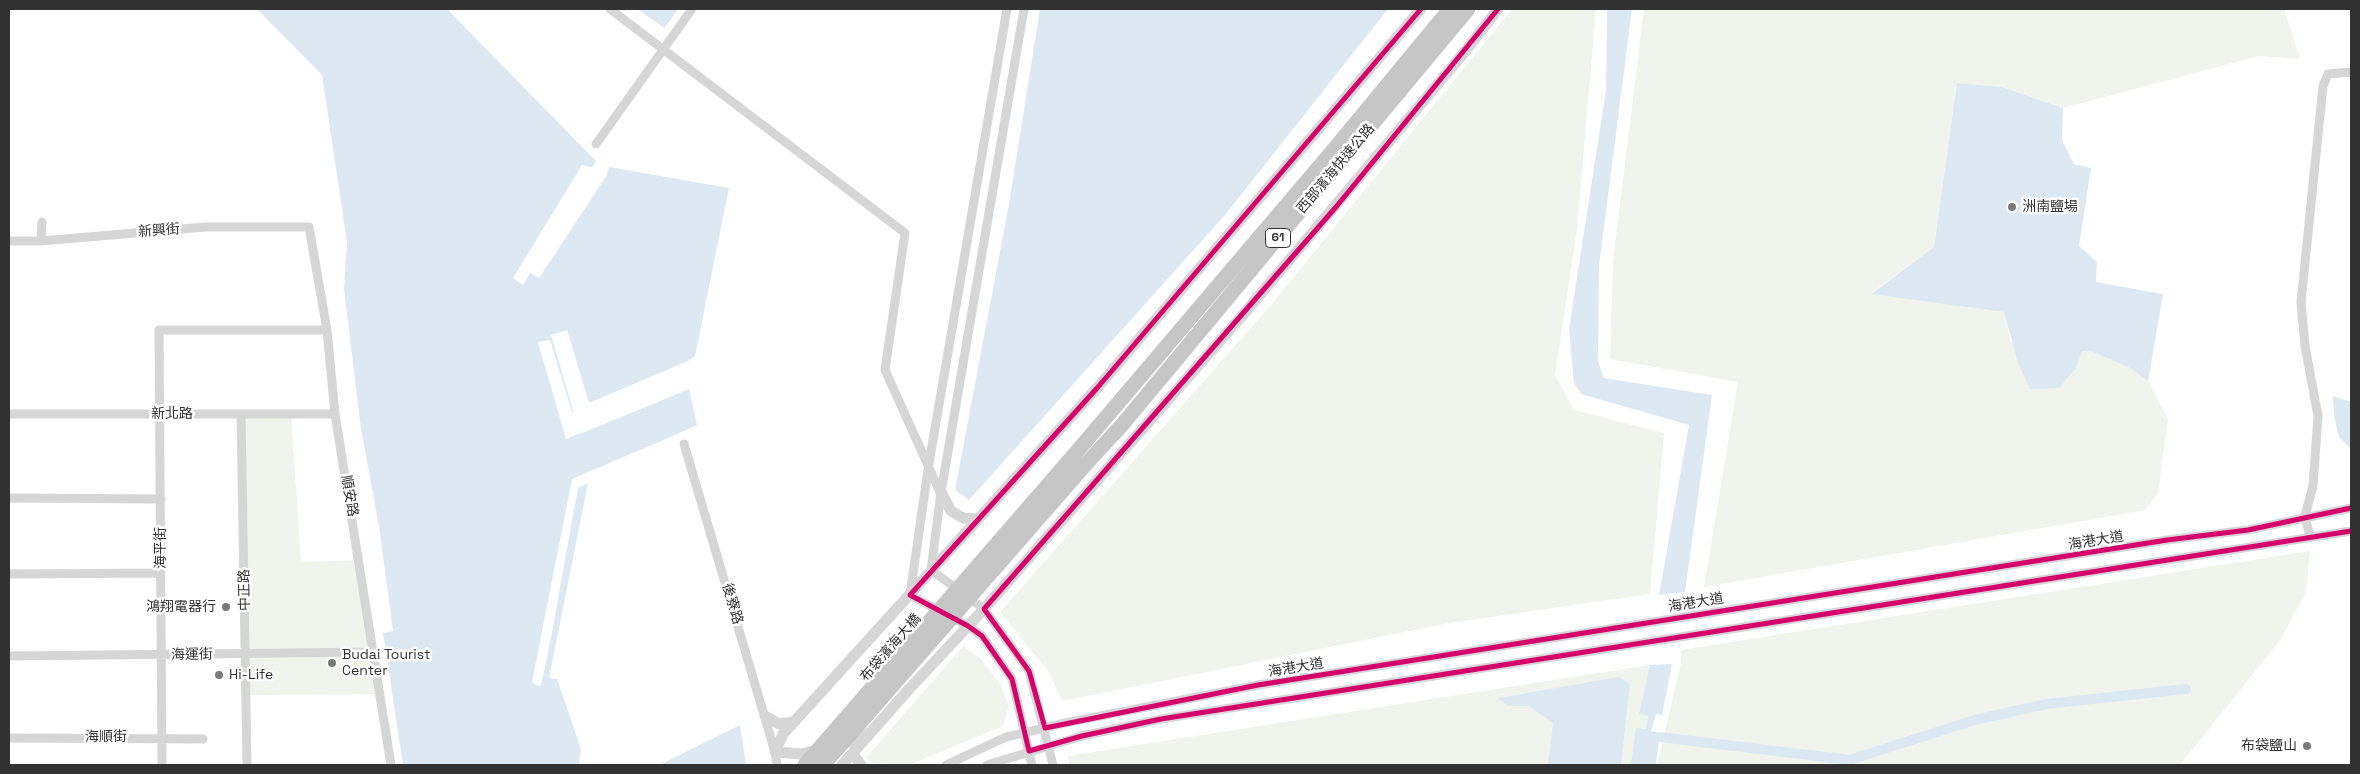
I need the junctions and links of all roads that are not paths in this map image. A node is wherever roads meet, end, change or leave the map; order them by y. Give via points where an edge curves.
1 (610, 9) edge
2 (692, 9) edge
3 (1007, 9) edge
4 (1024, 9) edge
5 (1421, 9) edge
6 (1450, 9) edge
7 (1468, 9) edge
8 (1498, 9) edge
9 (664, 48) junction
10 (2351, 72) edge
11 (596, 144) dead end
12 (42, 222) dead end
13 (310, 227) joint
14 (9, 241) edge
15 (41, 241) junction
16 (327, 330) junction
17 (9, 414) edge
18 (161, 414) junction
19 (241, 414) junction
20 (335, 414) junction
21 (684, 444) dead end
22 (1079, 460) junction
23 (928, 464) junction
24 (940, 492) junction
25 (9, 498) edge
26 (161, 499) junction
27 (2351, 508) edge
28 (2306, 516) junction
29 (977, 519) junction
30 (2351, 531) edge
31 (2310, 537) junction
32 (931, 570) junction
33 (9, 574) edge
34 (161, 574) junction
35 (910, 595) junction
36 (984, 609) junction
37 (968, 626) junction
38 (375, 652) junction
39 (246, 654) junction
40 (9, 656) edge
41 (161, 656) junction
42 (765, 716) junction
43 (794, 722) junction
44 (1045, 728) junction
45 (871, 732) junction
46 (1025, 732) junction
47 (162, 737) junction
48 (9, 738) edge
49 (203, 739) dead end
50 (1050, 745) junction
51 (1030, 751) junction
52 (775, 752) junction
53 (852, 754) junction
54 (162, 765) edge
55 (246, 765) edge
56 (391, 765) edge
57 (777, 765) edge
58 (805, 765) edge
59 (823, 765) edge
60 (842, 765) edge
61 (861, 765) edge
62 (946, 765) edge
63 (987, 765) edge
64 (1032, 765) edge
65 (1053, 765) edge

1 - 9 street
2 - 9 street
3 - 23 street
4 - 24 street
5 - 29 street via 1098,387
6 - 22 highway, 西部濱海快速公路 / 61
7 - 22 highway, 西部濱海快速公路 / 61 via 1122,424
8 - 36 street via 1336,207
9 - 11 street
9 - 23 street via 905,233 885,370
10 - 28 street via 2328,74 2323,86 2301,302 2304,346 2318,416 2313,486
12 - 15 street
13 - 15 street, 新興街 via 205,227
13 - 16 street, 順安路
14 - 15 street, 新興街
16 - 18 street, 海平街 via 159,330
16 - 20 street, 順安路
17 - 18 street, 新北路
18 - 19 street, 新北路
18 - 26 street, 海平街
19 - 20 street, 新北路
19 - 39 street, 中正路
20 - 38 street, 順安路
21 - 42 street, 後寮路
22 - 58 highway, 布袋濱海大橋 / 61, bridge
22 - 59 highway, 布袋濱海大橋 / 61, bridge
23 - 24 street
23 - 35 street
24 - 29 street via 951,511 963,518
24 - 32 street
25 - 26 street
26 - 34 street, 海平街
27 - 28 street, 海港大道
28 - 31 street
28 - 44 street, 海港大道 via 2248,530 2167,540 1268,684
29 - 32 street
30 - 31 street
31 - 50 street via 1161,719
32 - 35 street
32 - 36 street
33 - 34 street
34 - 41 street, 海平街
35 - 37 street
35 - 43 street
36 - 37 street
36 - 44 street via 1029,671
37 - 45 street
37 - 46 street via 982,636 1012,679
38 - 39 street, 海運街
38 - 56 street, 順安路
39 - 41 street, 海運街
39 - 55 street, 中正路
40 - 41 street, 海運街
41 - 47 street, 海平街
42 - 43 street via 779,724
42 - 52 street, 後寮路
43 - 52 street via 783,734
44 - 46 street, 海港大道
44 - 50 street
45 - 52 street via 853,742 802,754
45 - 53 street
46 - 51 street
46 - 62 street, 海港大道 via 1006,737
47 - 48 street, 海順街
47 - 49 street, 海順街
47 - 54 street, 海平街
50 - 51 street
50 - 65 street
51 - 63 street
51 - 64 street
52 - 57 street, 後寮路
53 - 60 street
53 - 61 street

